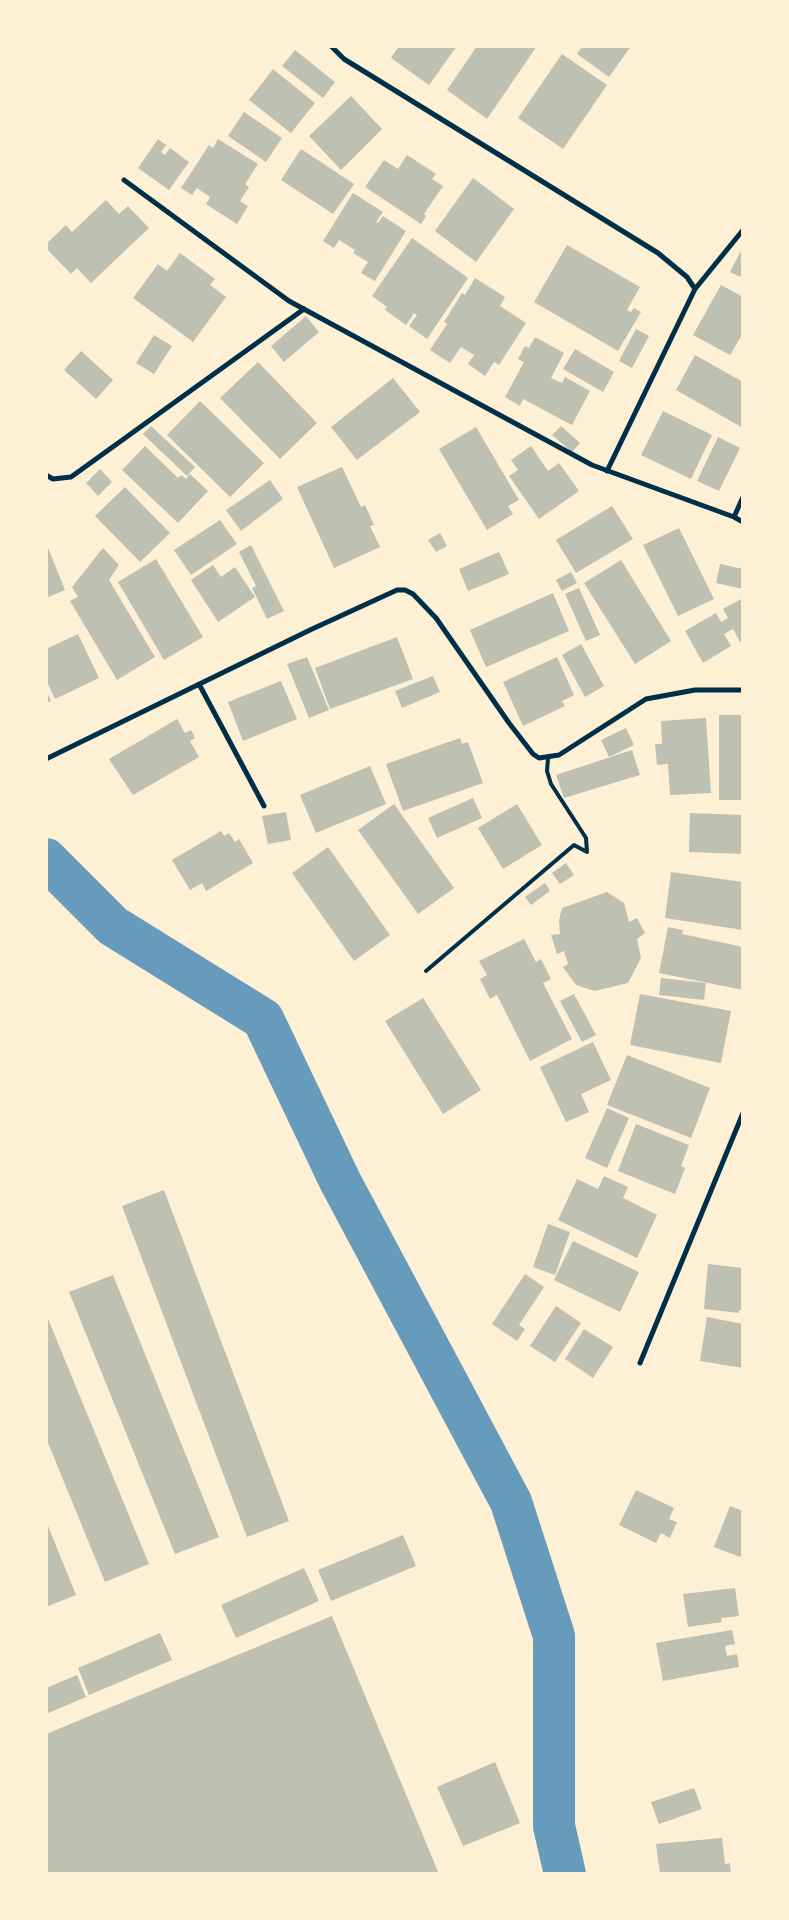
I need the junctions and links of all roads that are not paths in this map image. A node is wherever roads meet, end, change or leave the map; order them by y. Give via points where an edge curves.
1 (331, 46) edge
2 (124, 180) dead end
3 (743, 230) edge
4 (695, 289) junction
5 (304, 309) junction
6 (607, 471) junction
7 (46, 475) edge
8 (743, 496) edge
9 (734, 517) junction
10 (743, 522) edge
11 (199, 684) junction
12 (743, 690) edge
13 (548, 758) junction
14 (46, 759) edge
15 (264, 806) dead end
16 (426, 971) dead end
17 (743, 1113) edge
18 (640, 1362) dead end

1 - 4 street via 344,59 658,254 687,277
2 - 5 street
3 - 4 street
4 - 6 street
5 - 6 street via 592,466
5 - 7 street via 70,477 52,479
6 - 9 street
8 - 9 street
9 - 10 street
11 - 13 street via 397,590 405,590 436,618 533,754
11 - 14 street
11 - 15 street
12 - 13 street via 695,690 646,699 559,755
13 - 16 lane via 551,784 586,838 587,852 574,845
17 - 18 street

